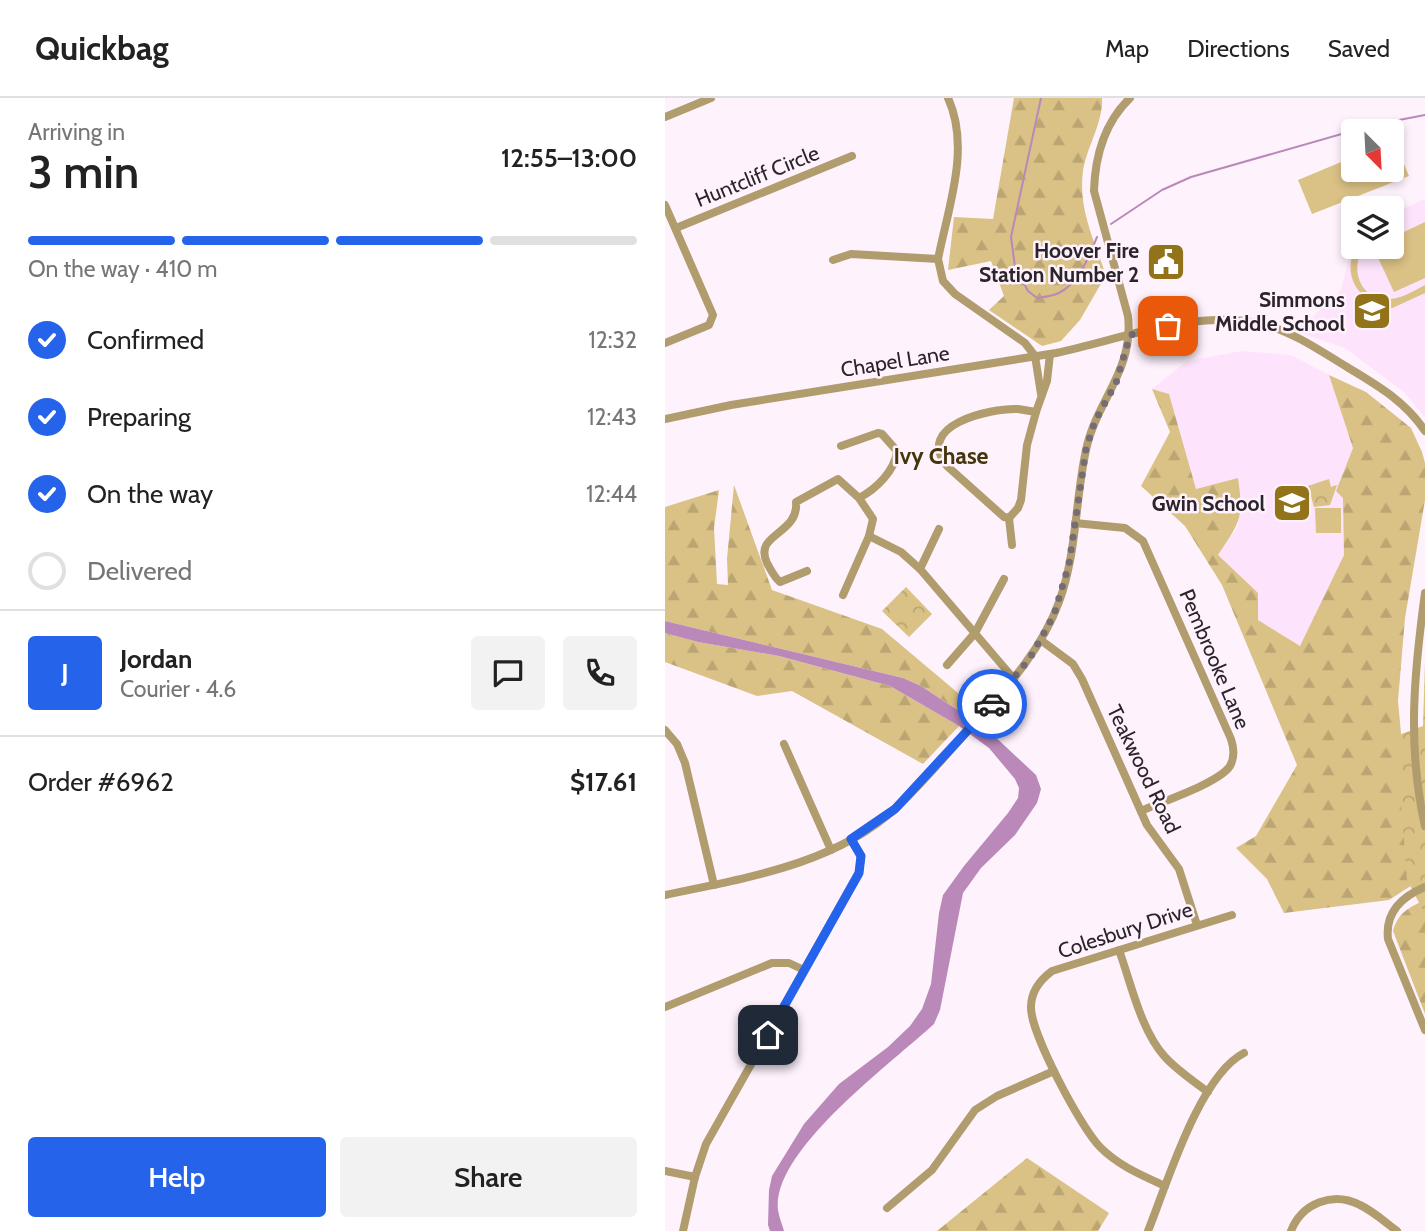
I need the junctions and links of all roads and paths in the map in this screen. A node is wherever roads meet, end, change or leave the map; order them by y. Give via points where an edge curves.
1 (711, 98) edge
2 (948, 98) edge
3 (1130, 98) edge
4 (665, 117) edge
5 (852, 156) dead end
6 (665, 205) edge
7 (676, 228) junction
8 (938, 259) junction
9 (833, 260) dead end
10 (1130, 335) junction
11 (665, 343) edge
12 (1050, 354) junction
13 (1035, 356) junction
14 (1041, 394) junction
15 (1036, 412) junction
16 (665, 419) edge
17 (1425, 431) edge
18 (841, 446) dead end
19 (859, 498) junction
20 (1010, 518) junction
21 (1075, 523) junction
22 (939, 529) dead end
23 (869, 536) junction
24 (1012, 545) dead end
25 (920, 569) junction
26 (807, 571) dead end
27 (1005, 579) dead end
28 (1425, 593) edge
29 (843, 595) dead end
30 (975, 633) junction
31 (1041, 641) junction
32 (947, 665) dead end
33 (1014, 679) junction
34 (665, 730) edge
35 (784, 744) dead end
36 (1141, 811) junction
37 (1425, 826) edge
38 (851, 839) junction
39 (831, 850) junction
40 (713, 885) junction
41 (1425, 887) edge
42 (665, 895) edge
43 (1233, 915) dead end
44 (1197, 925) junction
45 (1119, 950) junction
46 (804, 970) junction
47 (665, 1007) edge
48 (1425, 1030) edge
49 (1244, 1053) dead end
50 (1054, 1071) junction
51 (1208, 1092) junction
52 (665, 1171) edge
53 (695, 1177) junction
54 (1165, 1186) junction
55 (887, 1208) dead end
56 (683, 1231) edge
57 (1148, 1231) edge
58 (1291, 1231) edge
59 (1397, 1231) edge

1 - 4 street
2 - 8 street via 959,145
3 - 10 street via 1103,138 1094,191
5 - 7 street, Huntcliff Circle
6 - 7 street
7 - 11 street via 711,307 712,320
8 - 9 street via 851,254
8 - 13 street via 943,281 955,295 1025,343
10 - 12 street, Chapel Lane
10 - 17 street, Chapel Lane via 1190,322 1242,320 1268,326 1296,336 1388,392
10 - 21 street via 1116,383 1090,434
12 - 13 street, Chapel Lane
12 - 14 street
13 - 14 street
13 - 16 street, Chapel Lane
14 - 15 street
15 - 20 street via 1021,500
15 - 20 street via 995,410 952,426 940,439 939,451 947,466 998,514
18 - 19 street via 878,433 897,451 887,474
19 - 23 street via 873,519
19 - 26 street via 838,479 796,502 792,522 769,540 765,559 780,582
20 - 24 street
21 - 31 street via 1064,586
21 - 36 street, Pembrooke Lane via 1125,528 1143,541 1234,748 1232,763 1217,778
22 - 25 street
23 - 25 street via 901,552
23 - 29 street
25 - 30 street
27 - 30 street
28 - 37 street via 1413,721
30 - 32 street
30 - 33 street
31 - 33 street
31 - 36 street, Teakwood Road via 1073,664
33 - 38 street via 895,809
34 - 40 street via 685,763
35 - 39 street
36 - 44 street, Teakwood Road via 1179,869
38 - 39 street
38 - 46 street via 861,856 859,873
39 - 40 street
40 - 42 street
41 - 48 street via 1393,908 1387,928
43 - 44 street, Colesbury Drive
44 - 45 street, Colesbury Drive
45 - 50 street, Colesbury Drive via 1052,971 1038,985 1031,1000 1032,1015
45 - 51 street via 1156,1046
46 - 47 street via 789,963 772,963
46 - 53 street via 706,1144
49 - 51 street via 1226,1065
50 - 54 street, Colesbury Drive via 1081,1123 1099,1146 1123,1166
50 - 55 street via 975,1110 932,1170
51 - 54 street
52 - 53 street
53 - 56 street
54 - 57 street
58 - 59 street via 1300,1215 1328,1199 1362,1205

